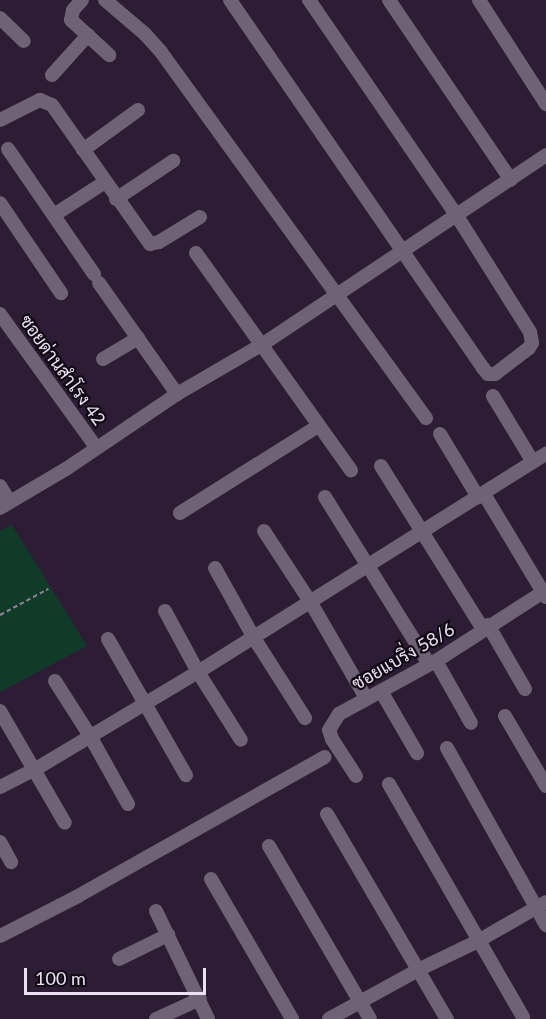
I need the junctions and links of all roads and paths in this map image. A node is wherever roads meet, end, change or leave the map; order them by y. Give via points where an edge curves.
1 (82, 0) edge
2 (105, 0) edge
3 (230, 0) edge
4 (309, 0) edge
5 (389, 0) edge
6 (479, 0) edge
7 (0, 18) edge
8 (88, 35) junction
9 (24, 41) dead end
10 (109, 54) dead end
11 (52, 75) dead end
12 (546, 104) edge
13 (138, 110) dead end
14 (0, 120) edge
15 (8, 149) dead end
16 (83, 150) junction
17 (546, 155) edge
18 (173, 161) dead end
19 (511, 180) junction
20 (105, 182) junction
21 (116, 199) junction
22 (0, 203) edge
23 (54, 215) junction
24 (457, 216) junction
25 (200, 218) dead end
26 (196, 253) dead end
27 (402, 253) junction
28 (61, 293) dead end
29 (337, 295) junction
30 (0, 314) edge
31 (138, 338) junction
32 (263, 344) junction
33 (103, 359) dead end
34 (177, 394) junction
35 (493, 396) dead end
36 (426, 418) dead end
37 (318, 426) junction
38 (440, 435) dead end
39 (96, 447) junction
40 (546, 454) edge
41 (533, 462) junction
42 (381, 466) dead end
43 (351, 470) dead end
44 (0, 486) edge
45 (481, 496) junction
46 (324, 497) dead end
47 (5, 505) edge
48 (180, 513) dead end
49 (264, 531) dead end
50 (424, 532) junction
51 (369, 564) junction
52 (215, 568) dead end
53 (48, 589) dead end
54 (545, 593) edge
55 (311, 603) junction
56 (165, 610) dead end
57 (0, 615) edge
58 (485, 627) junction
59 (254, 638) junction
60 (108, 639) dead end
61 (433, 662) junction
62 (198, 672) junction
63 (55, 681) dead end
64 (525, 689) dead end
65 (381, 691) junction
66 (366, 698) junction
67 (145, 702) junction
68 (0, 711) edge
69 (506, 716) dead end
70 (305, 718) dead end
71 (471, 723) dead end
72 (90, 736) junction
73 (241, 740) dead end
74 (447, 748) dead end
75 (417, 753) dead end
76 (325, 757) dead end
77 (34, 770) junction
78 (186, 775) dead end
79 (356, 776) dead end
80 (389, 784) dead end
81 (546, 786) edge
82 (0, 787) edge
83 (128, 804) dead end
84 (327, 814) dead end
85 (65, 823) dead end
86 (0, 843) edge
87 (269, 846) dead end
88 (11, 862) dead end
89 (211, 879) dead end
90 (541, 905) edge
91 (156, 911) dead end
92 (546, 926) edge
93 (168, 935) junction
94 (0, 936) edge
95 (478, 942) junction
96 (119, 959) dead end
97 (418, 970) junction
98 (200, 999) junction
99 (360, 1002) junction
100 (523, 1017) dead end
101 (156, 1019) edge
102 (208, 1019) edge
103 (292, 1019) edge
104 (328, 1019) edge
105 (370, 1019) edge
106 (447, 1019) edge

1 - 8 street via 71,17
2 - 29 street via 161,52
3 - 27 street
4 - 24 street
5 - 19 street
6 - 12 street
7 - 9 street
8 - 10 street
8 - 11 street
13 - 16 street
14 - 16 street via 45,100
15 - 23 street
16 - 20 street
17 - 19 street
18 - 21 street
19 - 24 street
20 - 21 street
20 - 23 street
21 - 25 street via 150,244
22 - 28 street
23 - 31 street
24 - 27 street
24 - 27 street via 532,338 529,348 495,374 488,374 483,368
26 - 32 street
27 - 29 street
29 - 32 street
29 - 36 street
30 - 39 street, ซอยด่านสำโรง 42
31 - 33 street
31 - 34 street
32 - 34 street
32 - 37 street
34 - 39 street
35 - 41 street
37 - 43 street
37 - 48 street
38 - 45 street
39 - 47 street
40 - 41 street
41 - 45 street
42 - 50 street
44 - 47 street
45 - 50 street
45 - 54 street
46 - 51 street
49 - 55 street
50 - 51 street
50 - 58 street
51 - 55 street
51 - 61 street
52 - 59 street
53 - 57 path
54 - 58 street, ซอยแบริ่ง 58/6
55 - 59 street
55 - 66 street
56 - 62 street
58 - 61 street, ซอยแบริ่ง 58/6
58 - 64 street
59 - 62 street
59 - 70 street
60 - 67 street
61 - 65 street, ซอยแบริ่ง 58/6
61 - 71 street
62 - 67 street
62 - 73 street
63 - 72 street
65 - 66 street, ซอยแบริ่ง 58/6
65 - 75 street
66 - 79 street, ซอยแบริ่ง 58/6 via 339,714 329,730
67 - 72 street
67 - 78 street
68 - 77 street
69 - 81 street
72 - 77 street
72 - 83 street
74 - 90 street
76 - 94 street
77 - 82 street
77 - 85 street
80 - 95 street
84 - 97 street
86 - 88 street
87 - 99 street
89 - 103 street
90 - 92 street
90 - 95 street
91 - 93 street
93 - 96 street
93 - 98 street
95 - 97 street
95 - 100 street
97 - 99 street
97 - 106 street
98 - 101 street
98 - 102 street
99 - 104 street
99 - 105 street

